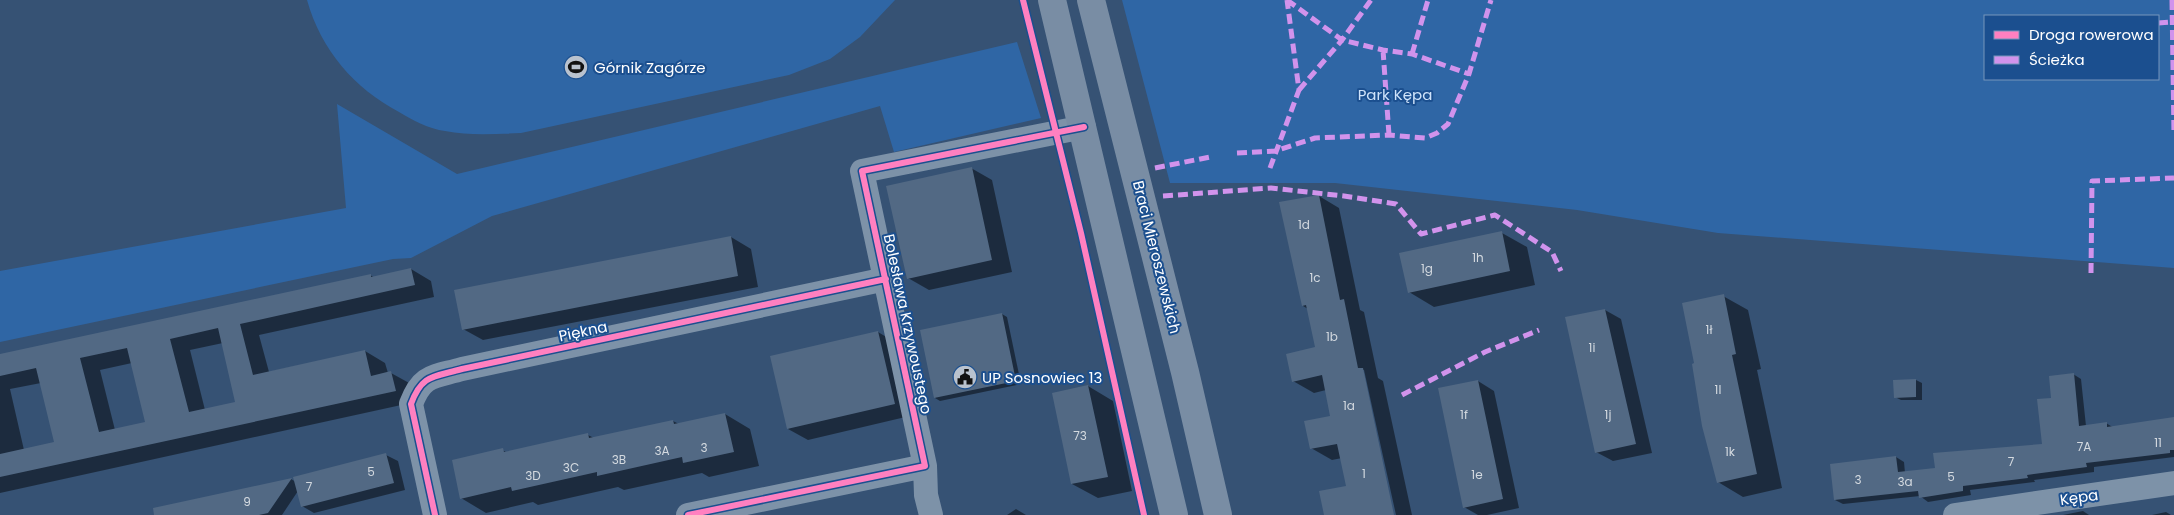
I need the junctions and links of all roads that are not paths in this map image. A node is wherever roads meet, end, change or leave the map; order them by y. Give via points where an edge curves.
1 (1052, 0) edge
2 (1091, 0) edge
3 (1084, 127) junction
4 (886, 279) junction
5 (925, 466) junction
6 (2174, 483) edge
7 (435, 515) edge
8 (688, 515) edge
9 (931, 515) edge
10 (1174, 515) edge
11 (1218, 515) edge
12 (1955, 515) edge

1 - 3 main road
2 - 11 main road, Braci Mieroszewskich via 1181,353
3 - 4 street, Bolesława Krzywoustego via 862,171
3 - 10 main road
4 - 5 street, Bolesława Krzywoustego
4 - 7 street, Piękna via 462,369 425,380 416,391 412,404
5 - 8 street
5 - 9 street via 926,495
6 - 12 street, Kępa

